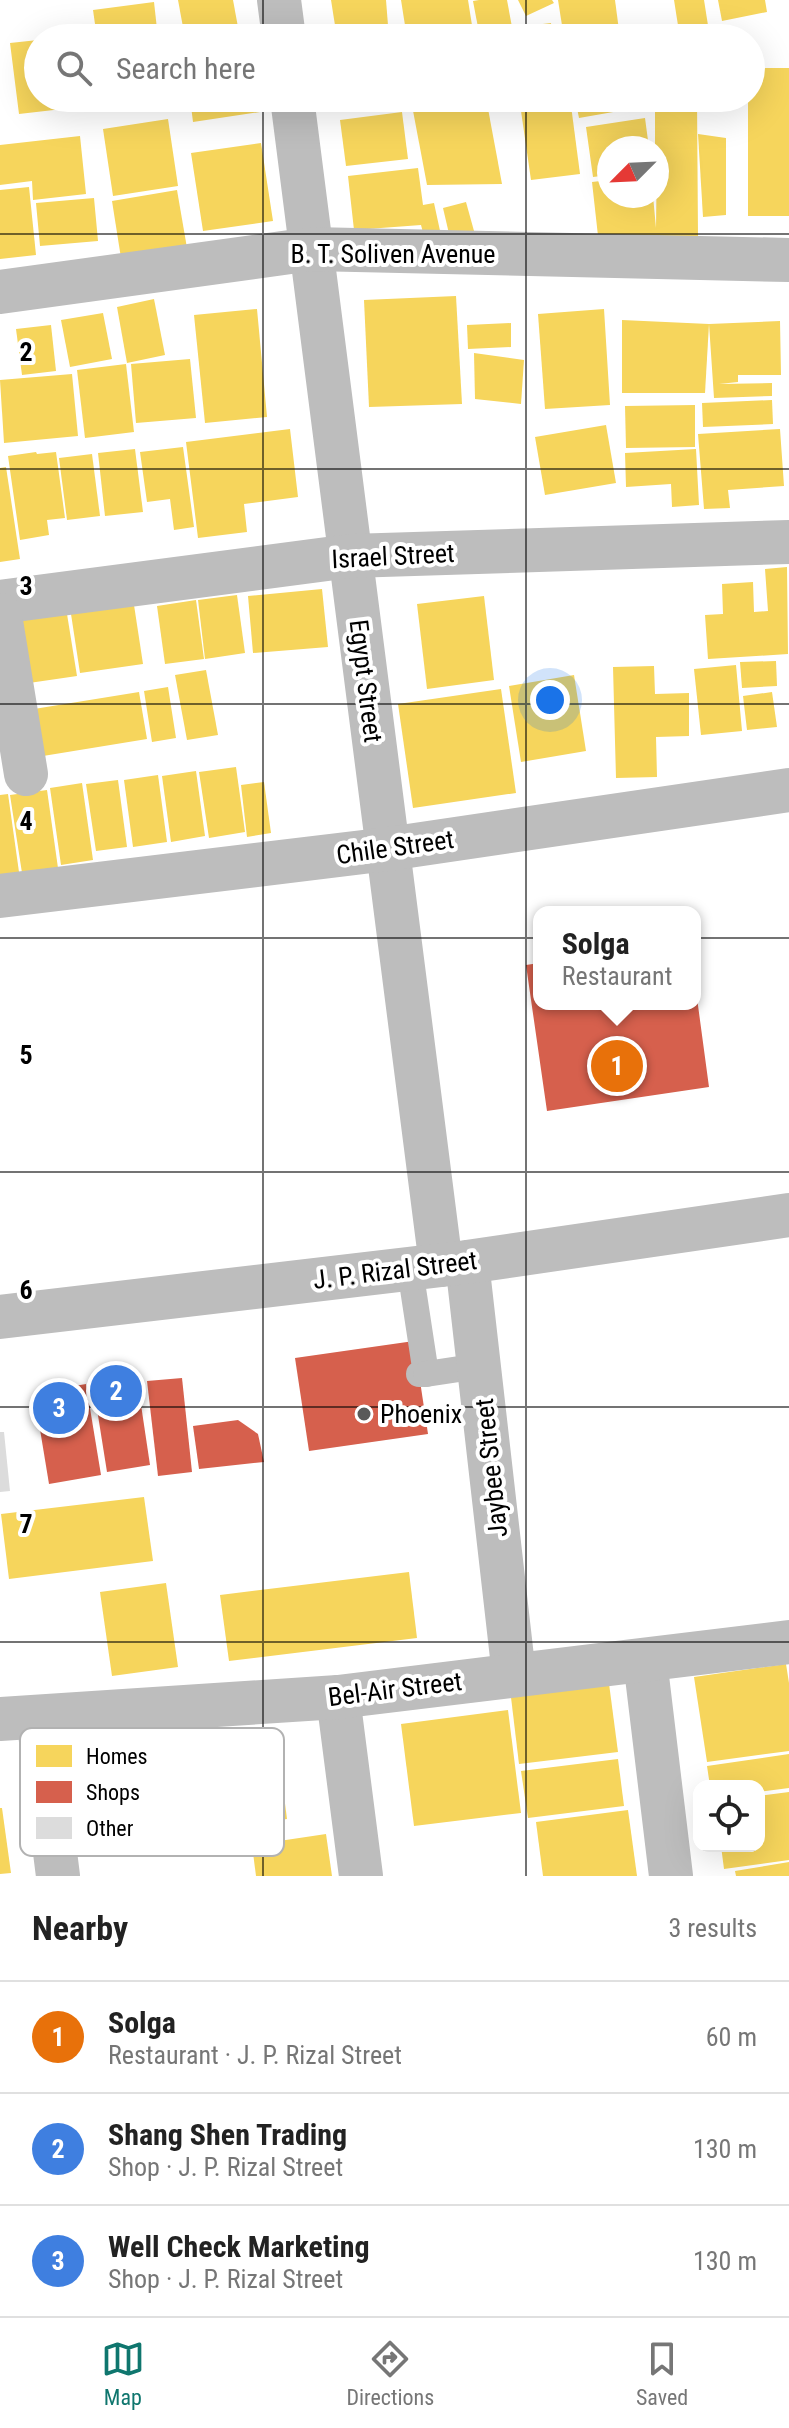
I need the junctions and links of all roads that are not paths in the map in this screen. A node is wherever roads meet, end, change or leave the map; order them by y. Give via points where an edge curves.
1 (279, 0) edge
2 (282, 24) edge
3 (294, 112) edge
4 (312, 249) junction
5 (789, 260) edge
6 (0, 292) edge
7 (789, 542) edge
8 (350, 556) junction
9 (0, 602) edge
10 (0, 615) edge
11 (26, 774) dead end
12 (789, 790) edge
13 (388, 849) junction
14 (0, 896) edge
15 (789, 1215) edge
16 (439, 1265) junction
17 (0, 1317) edge
18 (479, 1366) junction
19 (789, 1642) edge
20 (645, 1660) junction
21 (514, 1675) junction
22 (338, 1697) junction
23 (19, 1718) edge
24 (53, 1856) edge
25 (58, 1876) edge
26 (361, 1876) edge
27 (671, 1876) edge

1 - 2 street
3 - 4 street, Egypt Street
4 - 5 street, B. T. Soliven Avenue
4 - 6 street, B. T. Soliven Avenue
4 - 8 street, Egypt Street
7 - 8 street, Israel Street
8 - 9 street, Israel Street
8 - 13 street, Egypt Street
10 - 11 street
12 - 13 street, Chile Street
13 - 14 street, Chile Street
13 - 16 street, Egypt Street
15 - 16 street, J. P. Rizal Street
16 - 17 street, J. P. Rizal Street
16 - 18 street, Jaybee Street
16 - 18 lane via 422,1374
18 - 21 street, Jaybee Street
19 - 20 street, Bel-Air Street
20 - 21 street, Bel-Air Street
20 - 27 street
21 - 22 street, Bel-Air Street
22 - 23 street, Bel-Air Street
22 - 26 street
24 - 25 street

